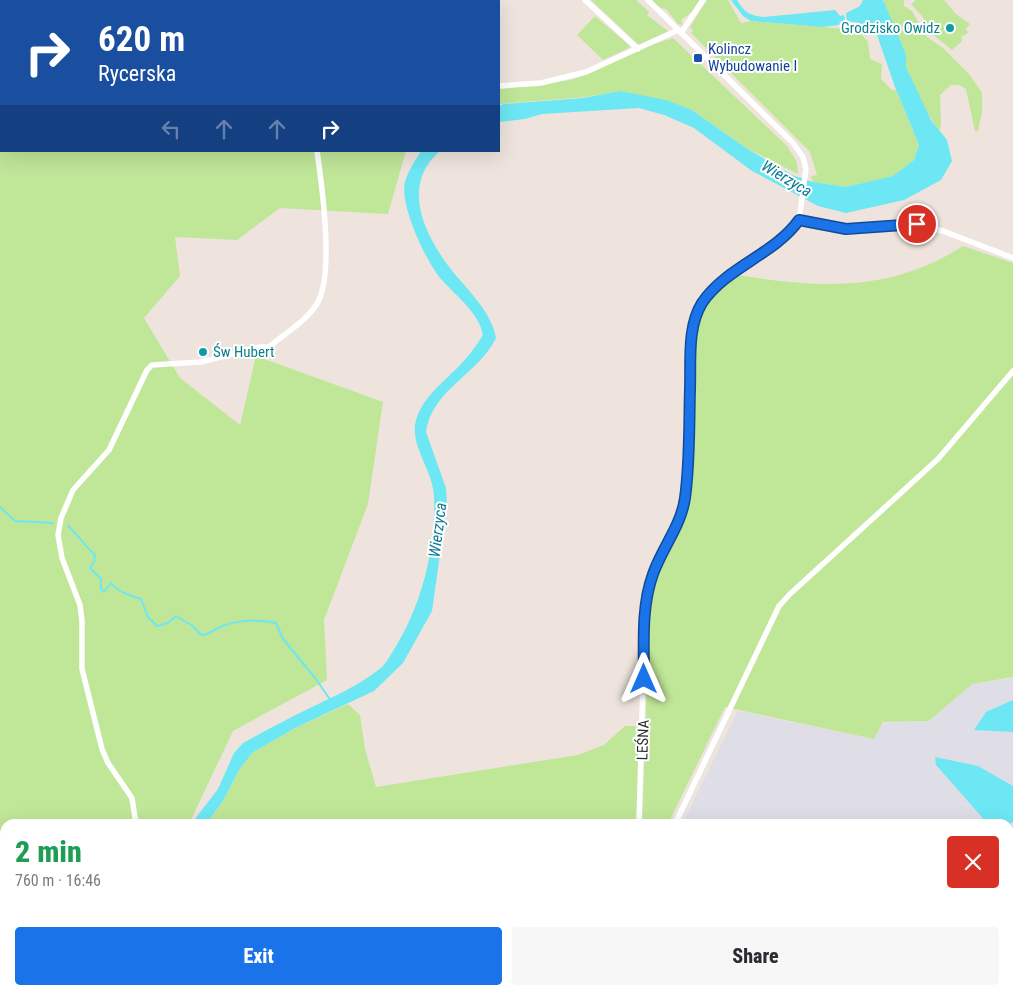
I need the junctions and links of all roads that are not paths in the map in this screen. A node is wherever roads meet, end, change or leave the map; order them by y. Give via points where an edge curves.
1 (585, 0) edge
2 (648, 0) edge
3 (703, 0) edge
4 (679, 32) junction
5 (638, 49) junction
6 (500, 86) edge
7 (317, 152) edge
8 (799, 220) junction
9 (1013, 258) edge
10 (1013, 371) edge
11 (135, 819) edge
12 (639, 819) edge
13 (677, 819) edge

1 - 5 street
2 - 4 street
3 - 4 street
4 - 5 street
4 - 8 street via 803,157 806,169
5 - 6 street via 586,72 541,83
7 - 11 street via 325,225 324,275 319,301 270,347 201,362 152,364 110,450 77,484 61,518 59,544 81,613 83,677 105,757 132,798
8 - 9 street via 846,229 917,224
8 - 12 street, LEŚNA via 778,242 718,286 702,303 696,318 690,359 683,508 653,573 645,608
10 - 13 street via 938,458 779,606

